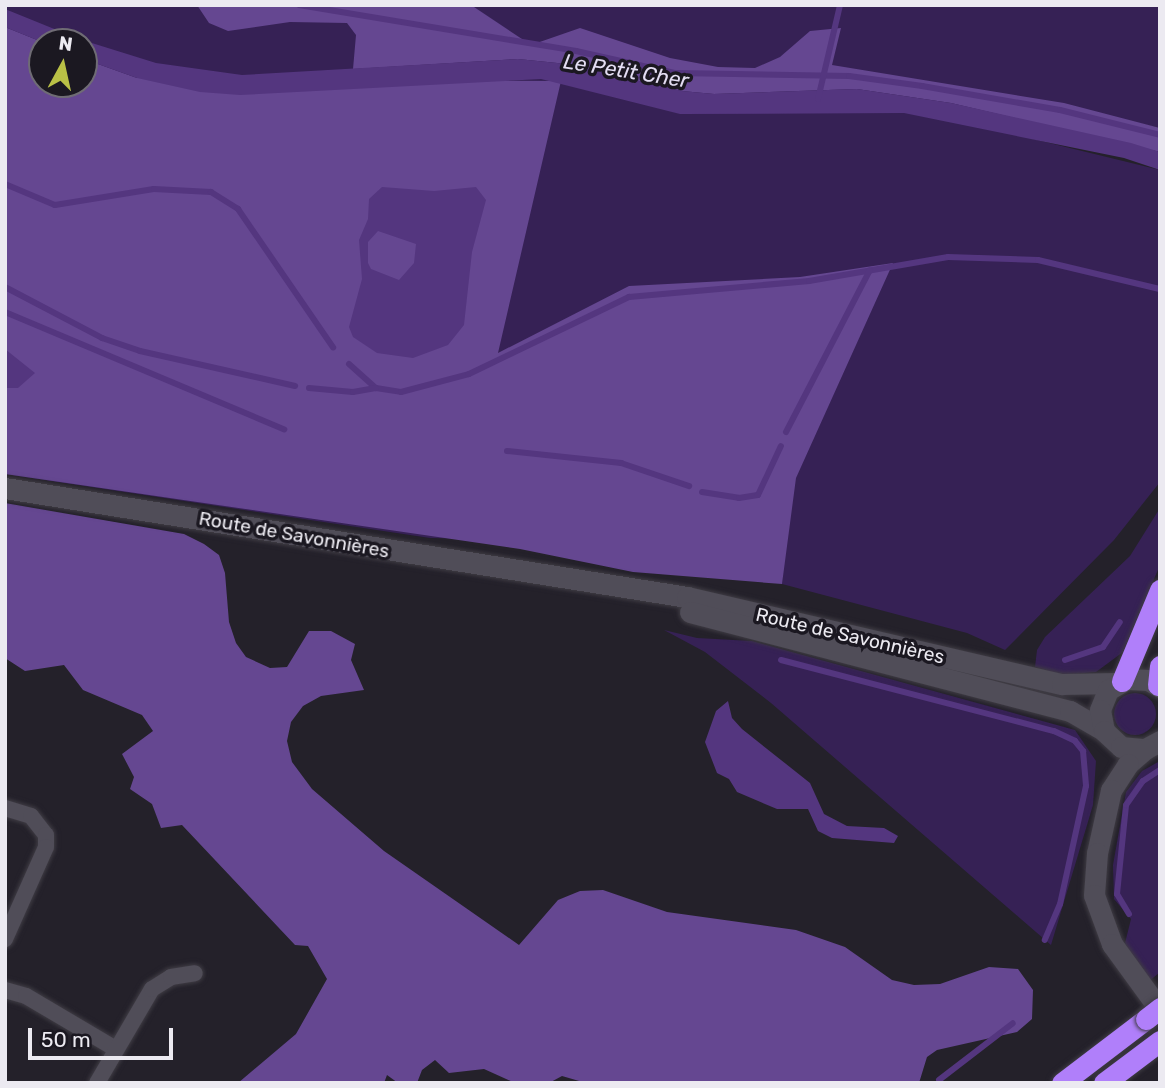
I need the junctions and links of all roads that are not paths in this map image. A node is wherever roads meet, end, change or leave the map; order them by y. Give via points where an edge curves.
1 (5, 488) edge
2 (583, 583) junction
3 (1160, 590) edge
4 (1159, 680) edge
5 (1120, 682) junction
6 (1107, 734) junction
7 (1155, 745) edge
8 (1111, 790) junction
9 (5, 808) edge
10 (5, 939) edge
11 (195, 973) dead end
12 (5, 990) edge
13 (1155, 1012) edge
14 (1160, 1041) edge
15 (116, 1049) junction
16 (97, 1083) edge
17 (1062, 1083) edge
18 (1104, 1083) edge

1 - 2 main road, Route de Savonnières
2 - 5 main road, Route de Savonnières via 687,597 1062,684
2 - 6 main road, Route de Savonnières via 1070,711
3 - 5 highway
4 - 5 main road, Route de Savonnières
5 - 6 main road via 1100,710
6 - 7 main road, Route de Savonnières via 1121,747
6 - 8 main road
7 - 8 main road via 1128,764
8 - 13 main road via 1093,879 1097,912
9 - 10 street via 31,816 46,835 46,847
11 - 15 street via 159,982
12 - 15 street via 26,996
13 - 17 highway
14 - 18 highway
15 - 16 street

